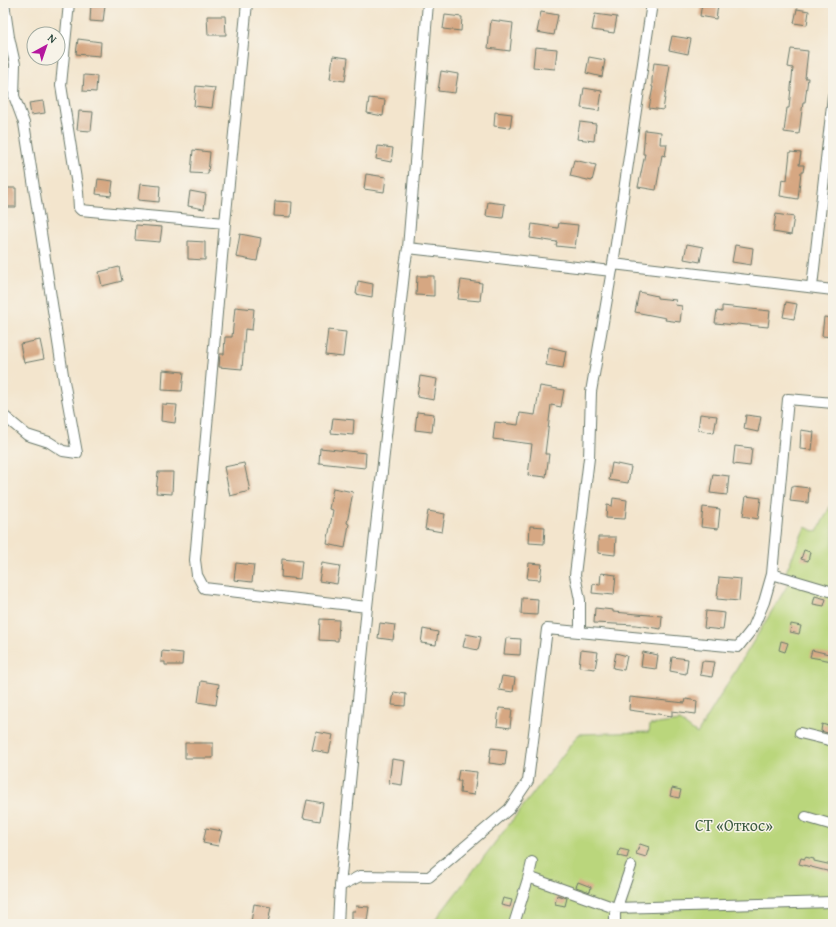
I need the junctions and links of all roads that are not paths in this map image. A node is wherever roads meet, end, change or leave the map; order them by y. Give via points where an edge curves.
1 (4, 3) edge
2 (69, 3) edge
3 (247, 3) edge
4 (428, 3) edge
5 (652, 3) edge
6 (833, 96) edge
7 (225, 223) junction
8 (408, 248) junction
9 (612, 268) junction
10 (812, 287) junction
11 (833, 290) edge
12 (833, 403) edge
13 (3, 415) edge
14 (772, 574) junction
15 (833, 592) edge
16 (367, 606) junction
17 (580, 632) junction
18 (800, 733) dead end
19 (833, 741) edge
20 (806, 817) dead end
21 (833, 825) edge
22 (532, 862) dead end
23 (631, 866) dead end
24 (528, 879) junction
25 (340, 886) junction
26 (833, 900) edge
27 (615, 908) junction
28 (338, 924) edge
29 (514, 924) edge
30 (615, 924) edge

1 - 13 lane via 16,64 14,96 24,123 77,453 63,451 49,442 27,435
2 - 7 lane via 60,85 79,208
3 - 7 lane
4 - 8 lane
5 - 9 lane
6 - 10 lane
7 - 16 lane via 194,560 197,575 204,588
8 - 9 lane
8 - 16 lane
9 - 10 lane
9 - 17 lane via 591,392 589,458 575,575 580,600
10 - 11 lane
12 - 14 lane via 788,399
14 - 15 lane
14 - 17 lane via 753,628 738,647
16 - 25 lane
17 - 25 lane via 547,629 528,781 509,809 429,877 360,876
18 - 19 lane
20 - 21 lane
22 - 24 lane
23 - 27 lane
24 - 27 lane
24 - 29 lane
25 - 28 lane
26 - 27 lane
27 - 30 lane

